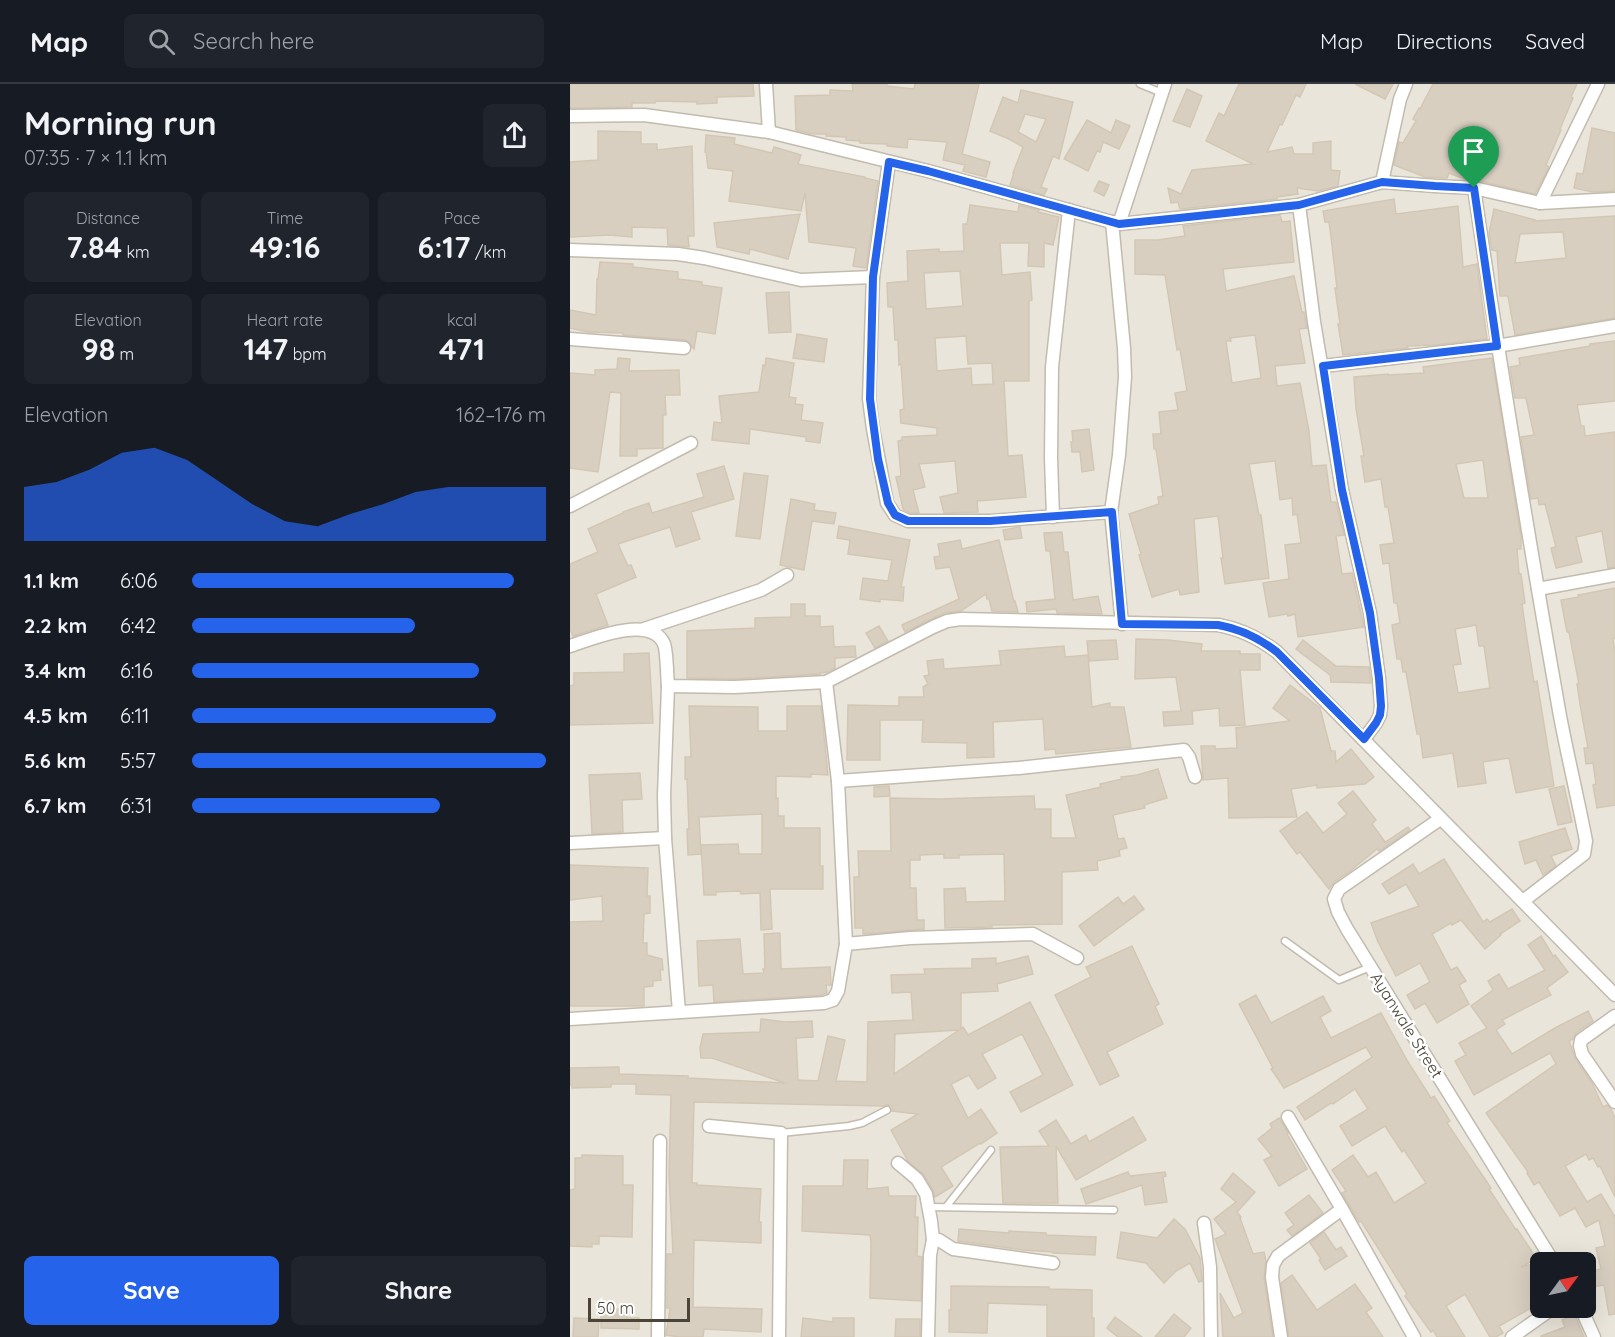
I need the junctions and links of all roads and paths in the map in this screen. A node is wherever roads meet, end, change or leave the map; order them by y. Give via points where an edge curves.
1 (766, 84) edge
2 (1140, 84) edge
3 (1406, 84) edge
4 (1598, 84) edge
5 (1165, 87) edge
6 (570, 116) edge
7 (769, 132) junction
8 (889, 162) junction
9 (1382, 182) junction
10 (1474, 188) junction
11 (1615, 199) edge
12 (1540, 203) junction
13 (1299, 205) junction
14 (1069, 210) junction
15 (1115, 223) junction
16 (570, 250) edge
17 (873, 277) junction
18 (1615, 326) edge
19 (570, 339) edge
20 (1497, 346) junction
21 (684, 348) dead end
22 (1323, 366) junction
23 (690, 443) dead end
24 (570, 506) edge
25 (1112, 512) junction
26 (1053, 516) junction
27 (1615, 575) edge
28 (788, 576) dead end
29 (1538, 589) junction
30 (1122, 624) junction
31 (644, 629) junction
32 (570, 646) edge
33 (826, 682) junction
34 (668, 686) junction
35 (1364, 739) junction
36 (1195, 777) dead end
37 (837, 781) junction
38 (1440, 819) junction
39 (665, 838) junction
40 (570, 843) edge
41 (1523, 901) junction
42 (1285, 941) dead end
43 (846, 944) junction
44 (1077, 958) dead end
45 (1370, 967) junction
46 (1615, 995) edge
47 (679, 1012) junction
48 (1615, 1016) edge
49 (570, 1019) edge
50 (1615, 1102) edge
51 (887, 1110) dead end
52 (1288, 1118) dead end
53 (709, 1126) dead end
54 (781, 1133) junction
55 (660, 1141) dead end
56 (991, 1150) dead end
57 (898, 1163) dead end
58 (929, 1207) junction
59 (946, 1208) junction
60 (1342, 1209) junction
61 (1114, 1210) dead end
62 (1204, 1223) dead end
63 (933, 1240) junction
64 (1547, 1252) edge
65 (1053, 1263) dead end
66 (1539, 1318) edge
67 (1585, 1318) edge
68 (658, 1337) edge
69 (779, 1337) edge
70 (928, 1337) edge
71 (1211, 1337) edge
72 (1281, 1337) edge
73 (1414, 1337) edge
74 (1512, 1337) edge
75 (1594, 1337) edge

1 - 7 street
2 - 5 lane
3 - 9 street
4 - 12 street
5 - 15 street
6 - 7 street via 644,115
7 - 8 street
8 - 14 street
8 - 17 street
9 - 10 street
9 - 13 street
10 - 12 street
10 - 20 street
11 - 12 street
13 - 15 street
13 - 22 street
14 - 15 street
14 - 26 street via 1052,367
15 - 25 street via 1125,377
16 - 17 street via 678,254 801,280
17 - 26 street via 870,399 888,503 895,515 908,521
18 - 20 street
19 - 21 street
20 - 22 street
20 - 29 street
22 - 35 street via 1342,490 1370,613 1379,678 1380,715
23 - 24 street
25 - 26 street
25 - 30 street
27 - 29 street
28 - 31 street via 761,590
29 - 41 street via 1586,848 1584,854
30 - 33 street via 979,618 946,621
30 - 35 street via 1218,625 1246,632 1277,652
31 - 32 street via 617,632
31 - 34 street via 664,644
33 - 34 street
33 - 37 street
34 - 39 street
35 - 38 street
36 - 37 street via 1189,757 1184,750 1177,750 1019,768
37 - 43 street
38 - 41 street
38 - 45 street, Ayanwale Street via 1339,889 1334,899
39 - 40 street
39 - 47 street
41 - 46 street
42 - 45 lane via 1339,980
43 - 44 street via 1033,934
43 - 47 street via 833,1000
45 - 64 street, Ayanwale Street
47 - 49 street
48 - 50 street via 1581,1040 1580,1046
51 - 54 lane via 849,1126
52 - 60 street
53 - 54 street
54 - 69 street
55 - 68 street
56 - 59 lane
57 - 58 street via 917,1179
58 - 59 lane
58 - 63 street
59 - 61 lane
60 - 72 street via 1278,1256 1273,1265
60 - 73 street
62 - 71 street via 1210,1267
63 - 65 street via 953,1249
63 - 70 street
66 - 74 street
67 - 75 street

